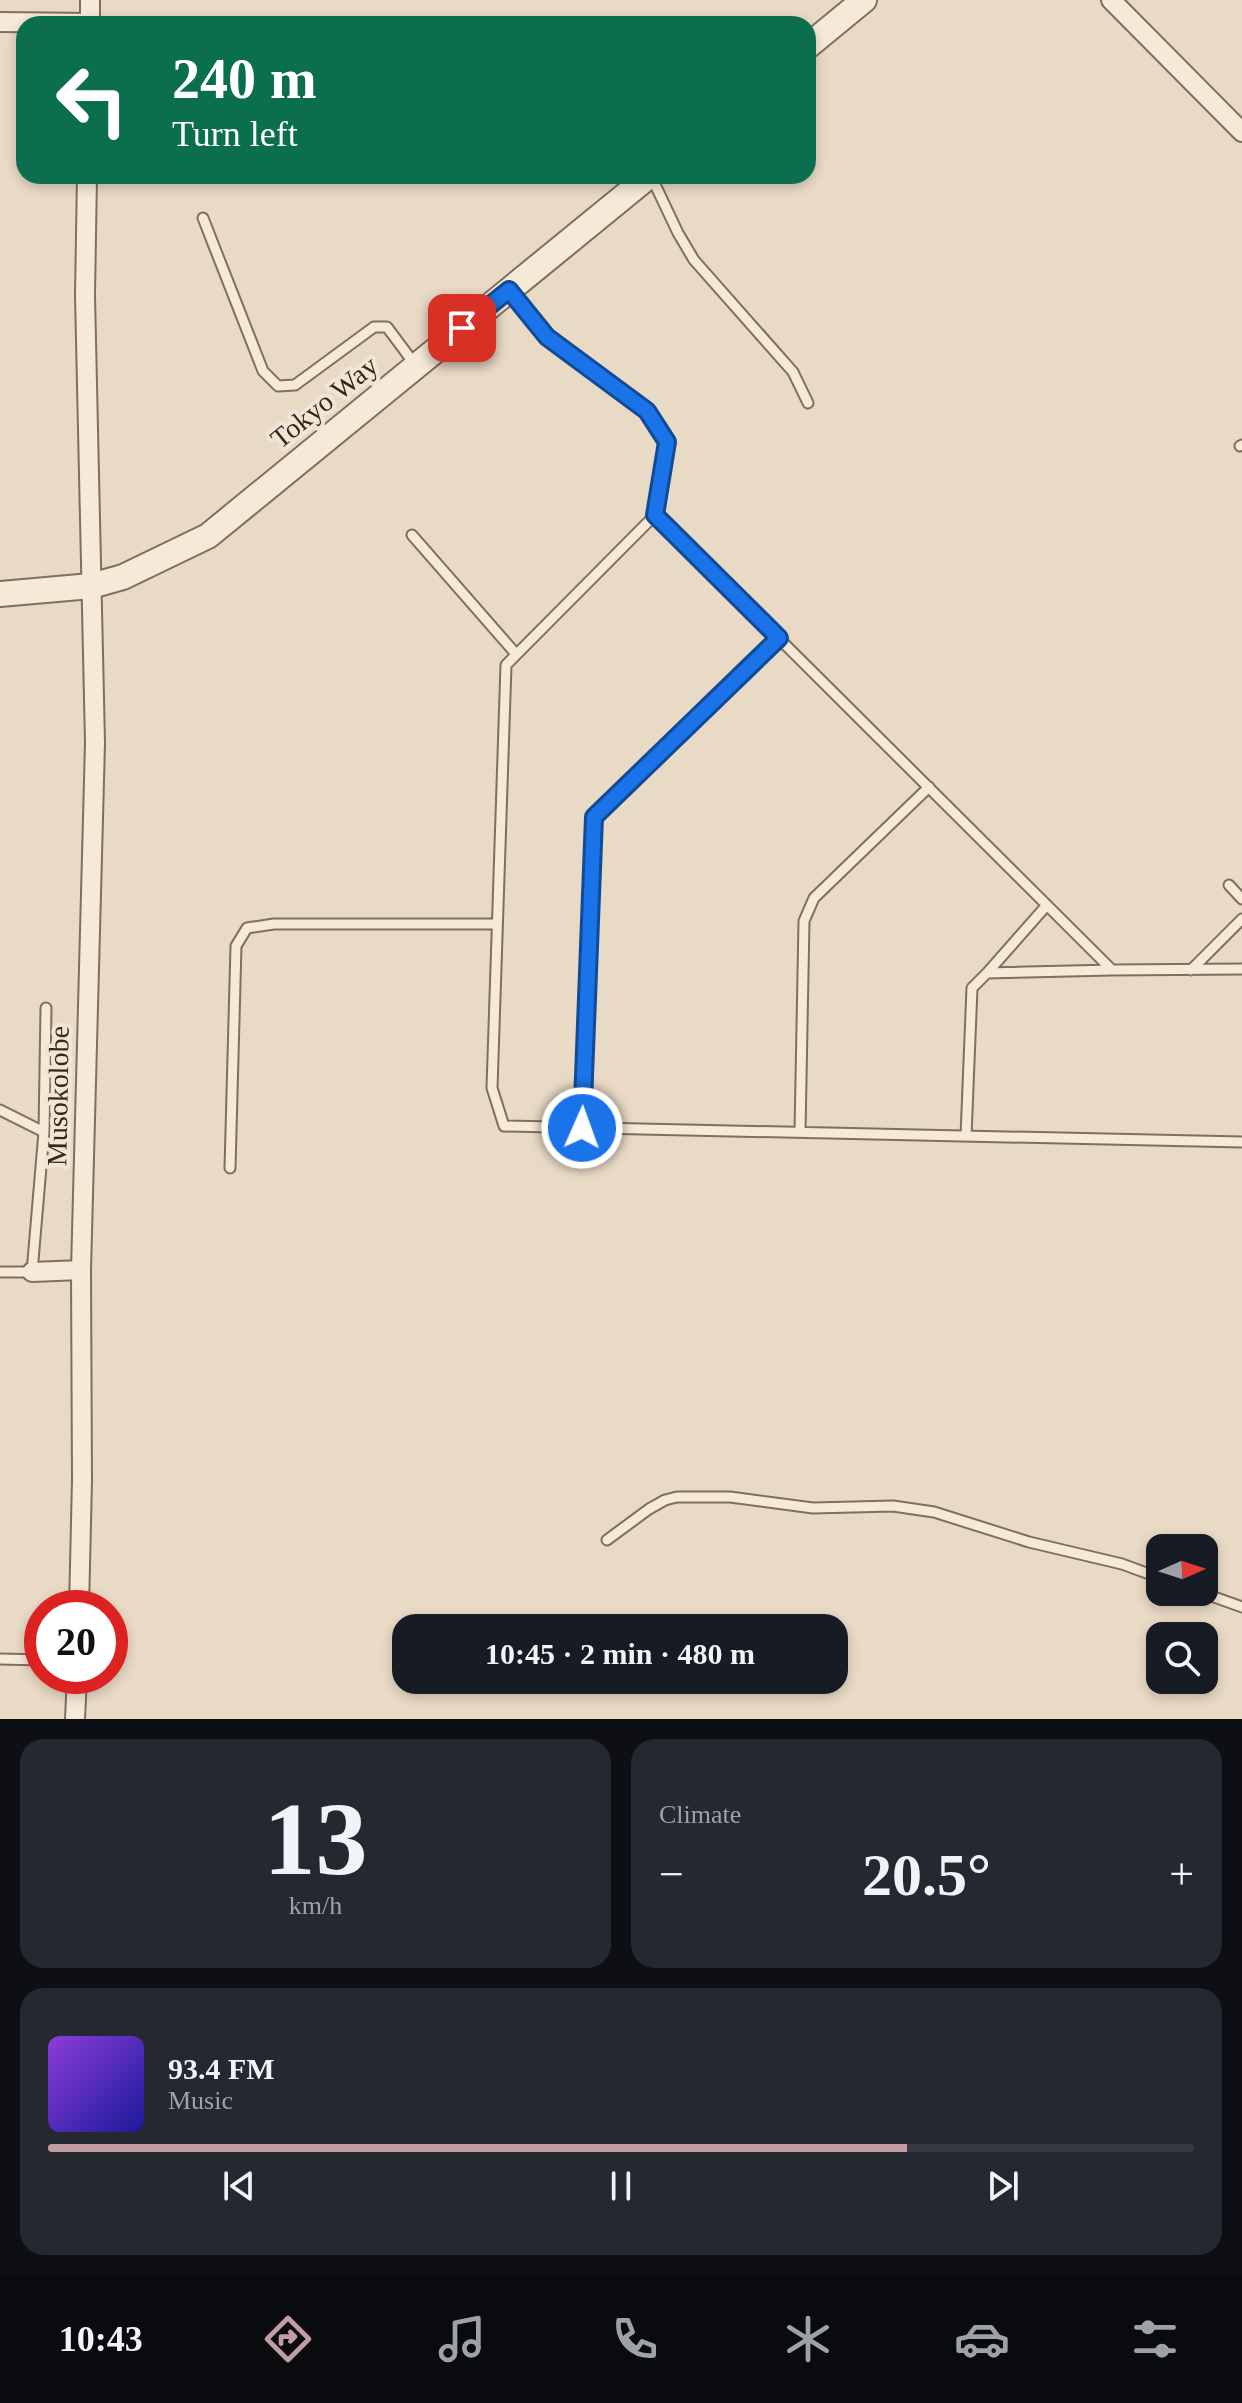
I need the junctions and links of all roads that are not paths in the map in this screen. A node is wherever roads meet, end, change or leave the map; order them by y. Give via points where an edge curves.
1 (864, 0) edge
2 (1111, 0) edge
3 (816, 39) edge
4 (1242, 132) edge
5 (87, 184) edge
6 (640, 184) edge
7 (654, 184) edge
8 (203, 218) dead end
9 (509, 290) junction
10 (416, 366) junction
11 (808, 403) dead end
12 (655, 515) junction
13 (412, 535) dead end
14 (91, 586) junction
15 (0, 594) edge
16 (779, 638) junction
17 (516, 654) junction
18 (929, 787) junction
19 (1229, 885) dead end
20 (1242, 899) edge
21 (1047, 905) junction
22 (1242, 919) edge
23 (497, 924) junction
24 (1242, 969) edge
25 (1112, 970) junction
26 (1191, 970) junction
27 (987, 973) junction
28 (46, 1008) dead end
29 (0, 1110) edge
30 (582, 1128) junction
31 (44, 1132) junction
32 (800, 1132) junction
33 (966, 1136) junction
34 (1242, 1142) edge
35 (230, 1168) dead end
36 (81, 1270) junction
37 (0, 1272) edge
38 (32, 1272) junction
39 (607, 1540) dead end
40 (1146, 1573) edge
41 (79, 1590) edge
42 (1218, 1598) edge
43 (1242, 1607) edge
44 (0, 1659) edge
45 (24, 1660) edge
46 (76, 1694) edge
47 (75, 1719) edge

1 - 3 street
2 - 4 street
5 - 14 street, Musokolobe
6 - 9 street, Tokyo Way
7 - 11 lane via 694,260 793,372
8 - 10 lane via 263,371 278,386 295,385 374,327 387,327
9 - 10 street, Tokyo Way
9 - 12 lane via 547,337 647,411 667,442
10 - 14 street, Tokyo Way via 208,536 123,577
12 - 16 lane
12 - 17 lane
13 - 17 lane
14 - 15 street, Tokyo Way
14 - 36 street, Musokolobe via 95,743
16 - 18 lane
16 - 30 lane via 594,817
17 - 23 lane via 506,665
18 - 21 lane
18 - 32 lane via 814,898 804,921
19 - 20 lane
21 - 25 lane
21 - 27 lane
22 - 26 lane
23 - 30 lane via 492,1088 504,1126
23 - 35 lane via 247,928 236,946
24 - 26 lane
25 - 26 lane
25 - 27 lane
27 - 33 lane via 972,988
28 - 31 lane
29 - 31 lane
30 - 32 lane
31 - 38 lane
32 - 33 lane
33 - 34 lane
36 - 38 street
36 - 41 street, Musokolobe
37 - 38 lane
39 - 40 lane via 649,1509 677,1497 730,1497 813,1508 893,1506 934,1512
42 - 43 lane
44 - 45 lane
46 - 47 street

